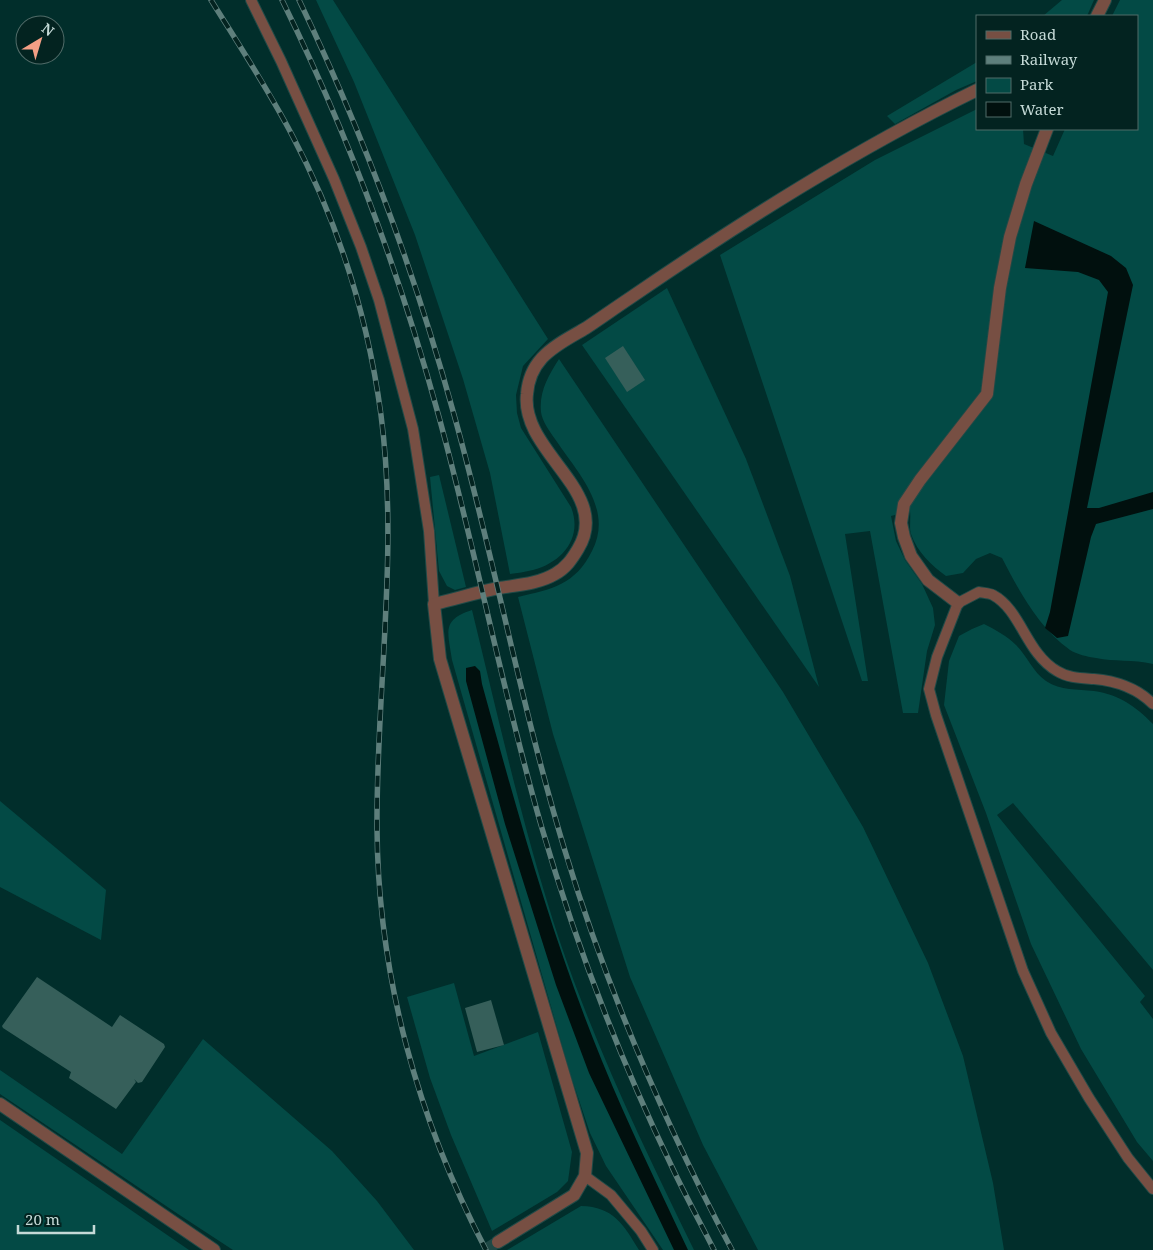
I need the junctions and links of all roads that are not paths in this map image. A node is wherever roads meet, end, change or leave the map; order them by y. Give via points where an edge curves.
1 (251, 0) edge
2 (1105, 0) edge
3 (1098, 15) edge
4 (976, 91) edge
5 (1047, 130) edge
6 (958, 603) junction
7 (434, 604) junction
8 (1153, 704) edge
9 (0, 1104) edge
10 (585, 1176) junction
11 (1153, 1189) edge
12 (498, 1242) tunnel mouth
13 (214, 1250) edge
14 (653, 1250) edge

1 - 7 lane via 334,178 379,300 413,429 429,531
2 - 3 street
4 - 7 street via 855,154 655,280 542,358 531,373 528,384 527,414 532,430 584,505 587,525 582,544 570,562 554,575 533,583 497,588
5 - 6 street via 1010,237 1000,288 987,394 904,504 901,522 911,556 928,580
6 - 8 lane via 979,592 993,594 1006,605 1043,662 1075,678 1114,682 1132,688
6 - 11 lane via 929,689 936,715 1024,971 1051,1033 1094,1106
7 - 10 street via 440,659 587,1153
9 - 13 street
10 - 12 street via 574,1195
10 - 14 lane via 612,1195

